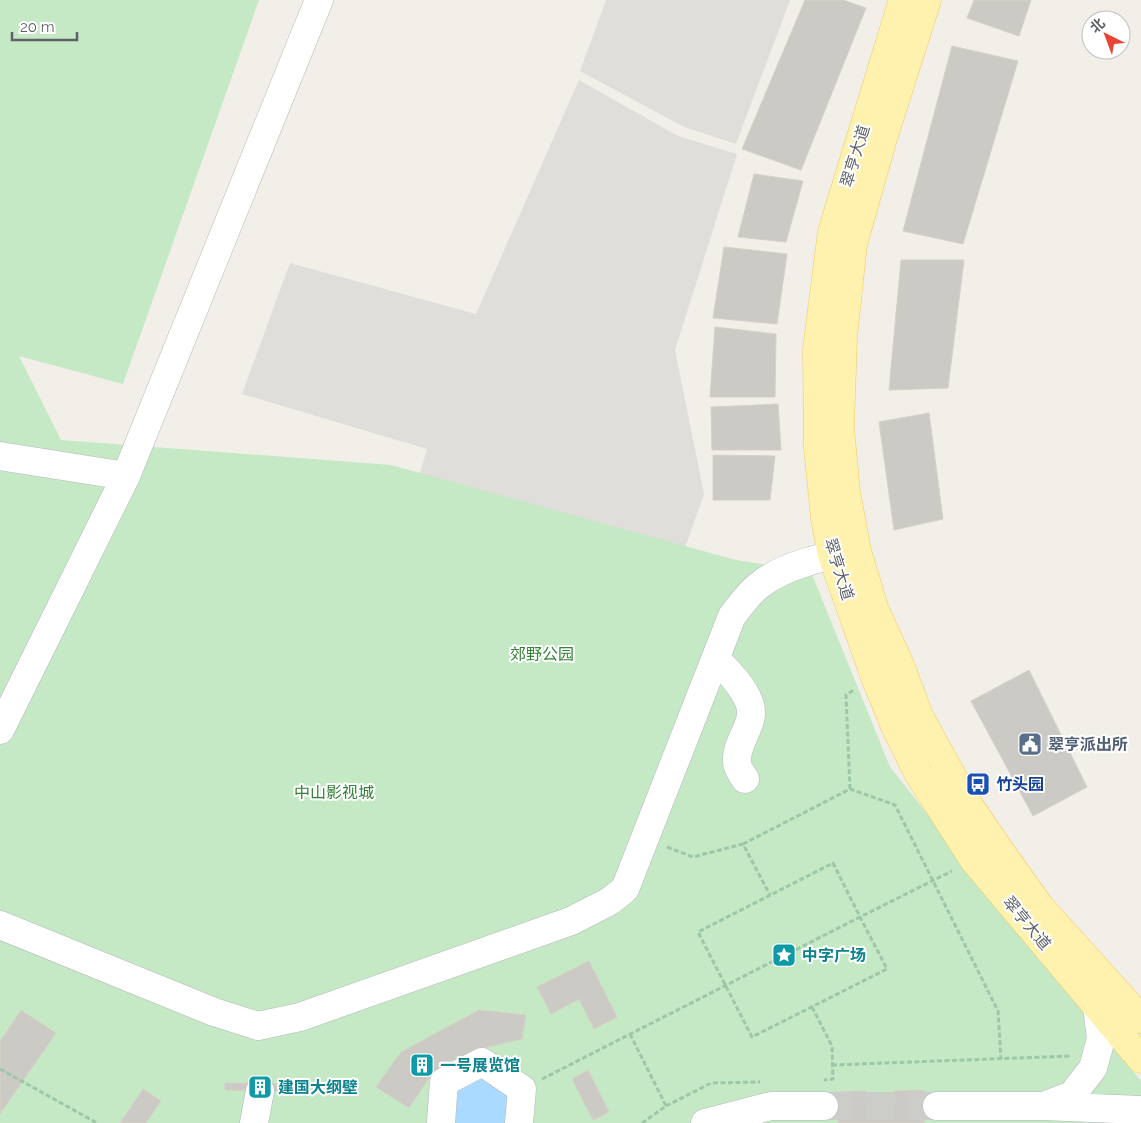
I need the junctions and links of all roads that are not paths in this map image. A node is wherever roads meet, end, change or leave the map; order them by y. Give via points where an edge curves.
1 (320, 0) edge
2 (903, 0) edge
3 (927, 0) edge
4 (0, 456) edge
5 (126, 476) junction
6 (845, 553) junction
7 (716, 659) junction
8 (0, 730) edge
9 (745, 779) dead end
10 (0, 925) edge
11 (1097, 1006) junction
12 (1141, 1019) edge
13 (1141, 1059) edge
14 (260, 1091) dead end
15 (824, 1093) tunnel mouth
16 (937, 1106) tunnel mouth
17 (1043, 1106) junction
18 (1141, 1110) edge
19 (254, 1123) edge
20 (441, 1123) edge
21 (519, 1123) edge
22 (705, 1123) edge

1 - 5 street
2 - 6 main road, 翠亨大道 via 832,232 817,348 818,447 825,518
3 - 6 main road, 翠亨大道 via 853,244 843,337 840,428 846,492
4 - 5 street
5 - 8 street
6 - 7 street via 786,569 759,584 732,616
6 - 11 main road, 翠亨大道 via 875,677 918,773 974,860
6 - 12 main road, 翠亨大道 via 900,665 919,716 964,798 1040,907
7 - 9 street via 736,680 750,703 750,722 737,750 737,763
7 - 10 street via 625,889 610,901 571,921 300,1017 258,1026 214,1012
11 - 13 main road, 翠亨大道
11 - 17 street via 1101,1039 1093,1068 1072,1095
14 - 19 street
15 - 22 street
16 - 17 street
17 - 18 street
20 - 21 street via 444,1082 482,1062 522,1089

